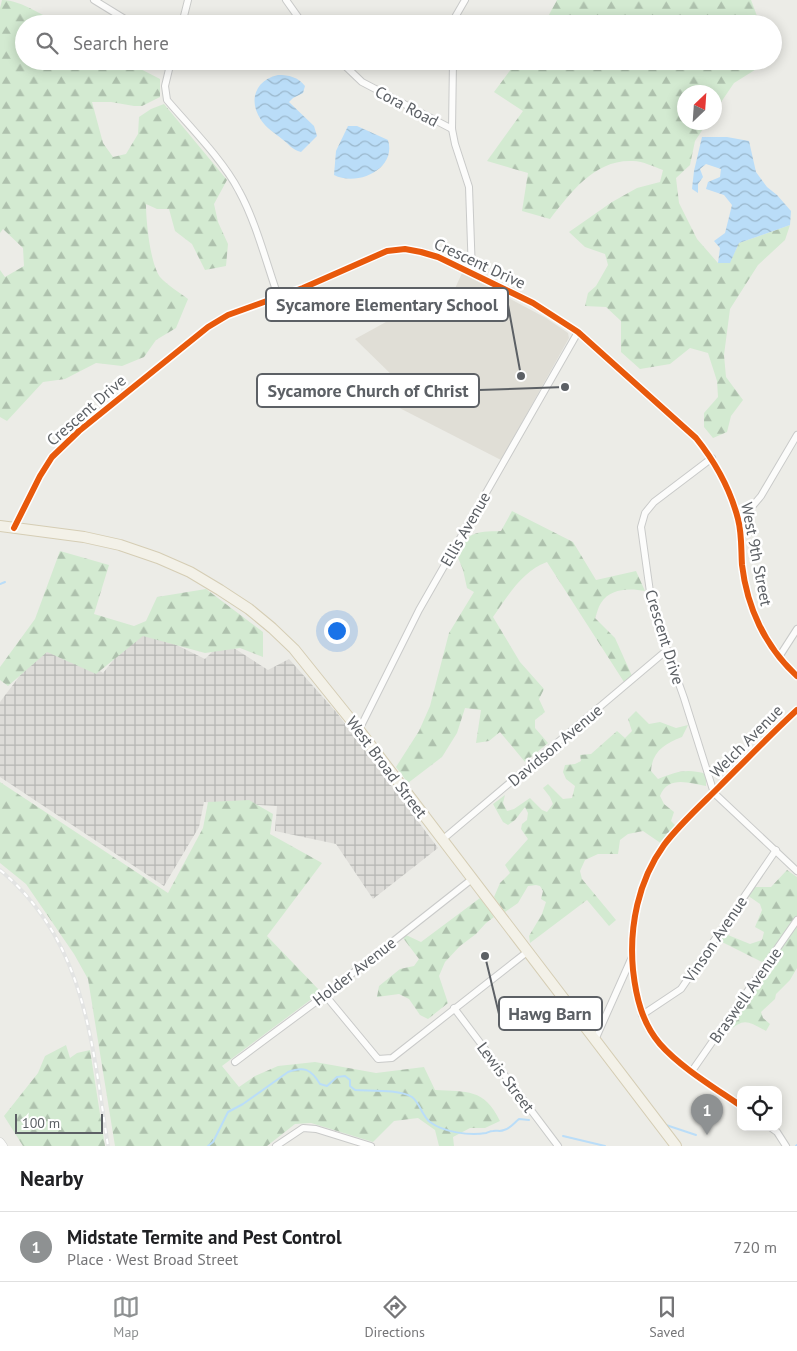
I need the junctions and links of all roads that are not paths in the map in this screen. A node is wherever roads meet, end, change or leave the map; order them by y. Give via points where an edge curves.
1 (94, 0) edge
2 (188, 0) edge
3 (286, 0) edge
4 (465, 0) edge
5 (118, 15) edge
6 (184, 15) edge
7 (297, 15) edge
8 (458, 15) edge
9 (168, 70) edge
10 (349, 70) edge
11 (453, 70) edge
12 (452, 129) junction
13 (472, 273) junction
14 (278, 296) junction
15 (578, 332) junction
16 (797, 435) edge
17 (712, 458) junction
18 (739, 522) junction
19 (0, 526) edge
20 (14, 528) junction
21 (797, 629) edge
22 (667, 650) junction
23 (779, 657) junction
24 (797, 676) edge
25 (797, 710) edge
26 (359, 730) junction
27 (714, 793) junction
28 (442, 840) junction
29 (776, 850) junction
30 (797, 871) edge
31 (472, 879) junction
32 (797, 920) edge
33 (527, 952) junction
34 (632, 956) junction
35 (325, 994) junction
36 (454, 1008) junction
37 (642, 1015) junction
38 (595, 1040) junction
39 (235, 1062) dead end
40 (692, 1071) junction
41 (737, 1103) edge
42 (776, 1131) edge
43 (0, 1142) edge
44 (3, 1146) edge
45 (276, 1146) edge
46 (371, 1146) edge
47 (558, 1146) edge
48 (676, 1146) edge
49 (786, 1146) edge

1 - 5 street
2 - 6 street
3 - 7 street
4 - 8 street
9 - 14 street via 164,86 167,100 240,191
10 - 12 street, Cora Road via 362,82
11 - 12 street
12 - 13 street via 469,187
13 - 14 street, Crescent Drive via 421,252 405,249 387,251
13 - 15 street, Crescent Drive via 533,303
14 - 20 street, Crescent Drive via 208,327 79,431 52,457
15 - 17 street, Crescent Drive via 696,438
15 - 26 street, Ellis Avenue via 419,610
16 - 18 street via 760,496
17 - 18 street, West 9th Street via 726,483
17 - 22 street, Crescent Drive via 654,502 645,513 641,527 650,592
18 - 23 street, West 9th Street via 748,596 765,638
19 - 20 main road, West Broad Street
20 - 26 main road, West Broad Street via 84,536 120,545 198,576 249,609 283,638
21 - 23 street
22 - 27 street, Crescent Drive
22 - 28 street, Davidson Avenue
23 - 24 street, West 9th Street
25 - 27 street, Welch Avenue
26 - 28 main road, West Broad Street
27 - 29 street
27 - 34 street via 665,843 651,868 634,920
28 - 31 main road, West Broad Street
29 - 30 street
29 - 37 street, Vinson Avenue via 681,989
31 - 33 main road, West Broad Street
31 - 35 street, Holder Avenue
32 - 40 street, Braswell Avenue
33 - 36 street
33 - 38 main road, West Broad Street
34 - 37 street
34 - 38 street
35 - 36 street via 378,1059 392,1058
35 - 39 street, Holder Avenue
36 - 47 street, Lewis Street
37 - 40 street via 660,1045
38 - 48 main road, West Broad Street
40 - 41 street
42 - 49 street
43 - 44 street
45 - 46 street via 303,1128 316,1128

